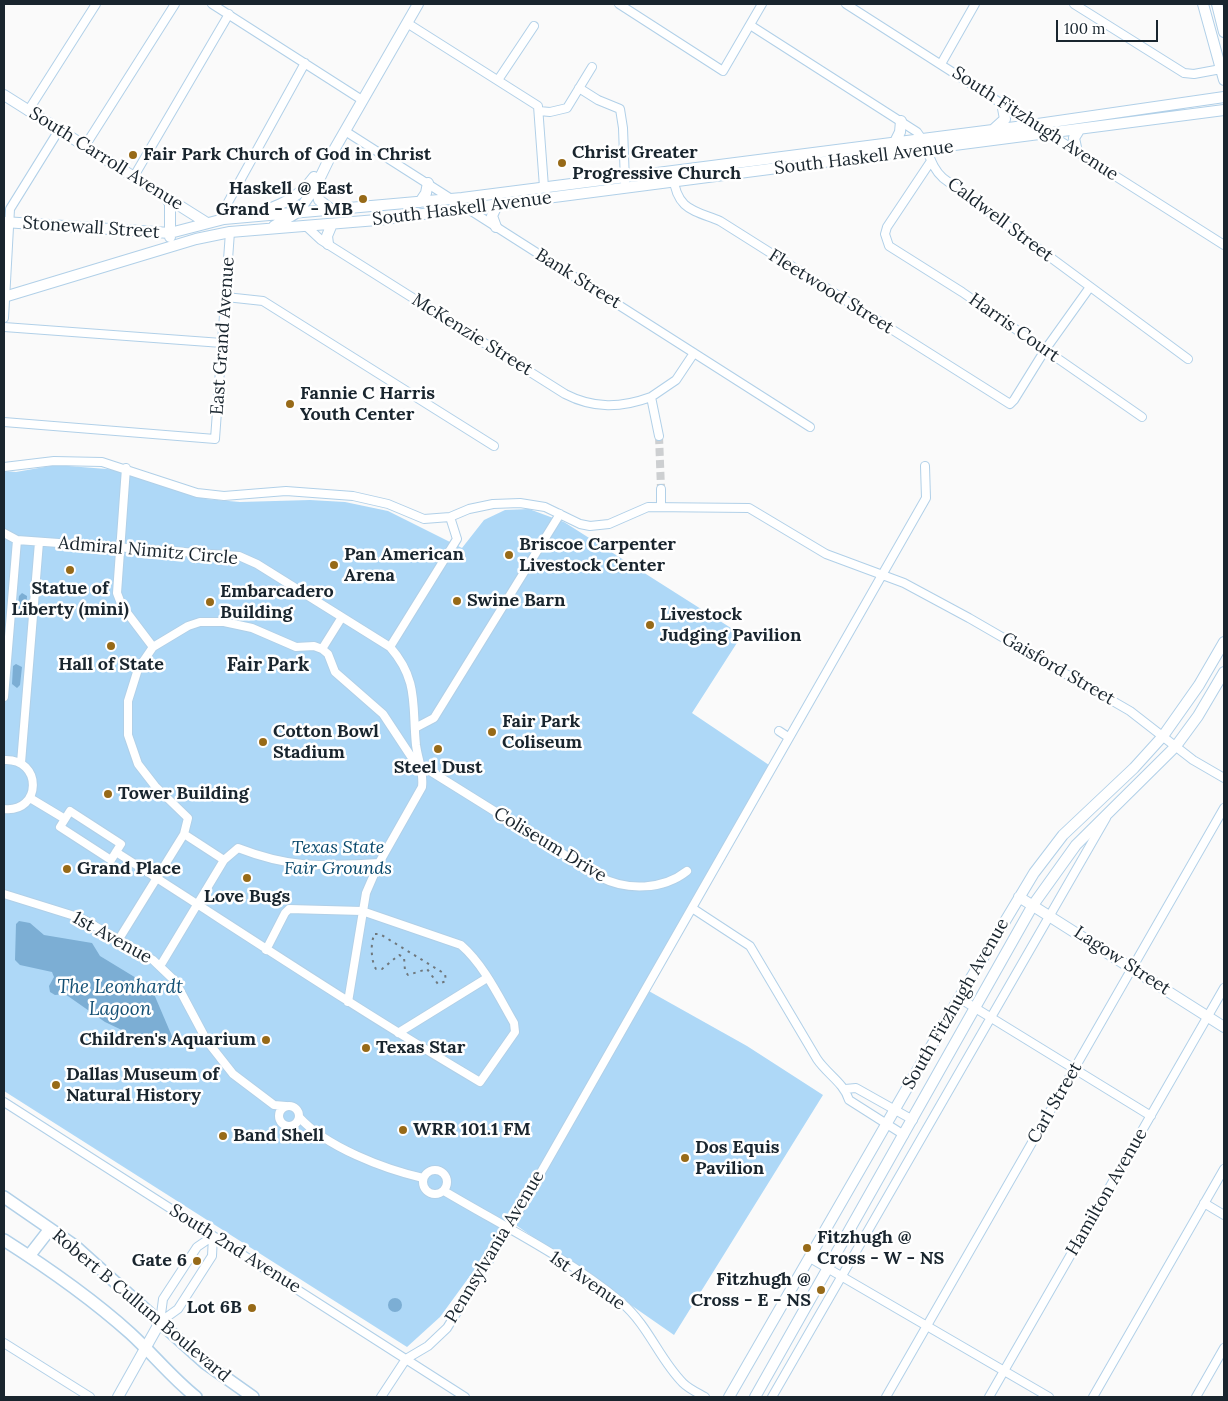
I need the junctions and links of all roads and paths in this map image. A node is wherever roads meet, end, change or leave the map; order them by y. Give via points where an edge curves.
1 (96, 4) edge
2 (175, 4) edge
3 (215, 4) edge
4 (418, 4) edge
5 (618, 4) edge
6 (762, 4) edge
7 (846, 4) edge
8 (975, 4) edge
9 (1074, 4) edge
10 (1203, 4) edge
11 (1217, 4) edge
12 (229, 14) junction
13 (407, 23) junction
14 (750, 24) junction
15 (534, 26) dead end
16 (1224, 32) edge
17 (305, 63) junction
18 (941, 64) junction
19 (592, 68) dead end
20 (1221, 68) junction
21 (498, 80) junction
22 (1224, 80) edge
23 (579, 88) junction
24 (4, 95) edge
25 (1224, 97) edge
26 (362, 100) junction
27 (1002, 103) junction
28 (1224, 110) edge
29 (28, 111) junction
30 (540, 111) junction
31 (901, 121) junction
32 (1034, 124) junction
33 (59, 130) junction
34 (994, 130) junction
35 (1079, 130) junction
36 (345, 131) junction
37 (1049, 134) junction
38 (923, 139) junction
39 (895, 142) junction
40 (85, 146) junction
41 (928, 150) junction
42 (1077, 152) junction
43 (330, 157) junction
44 (931, 162) junction
45 (672, 170) junction
46 (624, 176) junction
47 (133, 178) junction
48 (428, 183) junction
49 (674, 183) junction
50 (316, 186) junction
51 (544, 187) junction
52 (625, 188) junction
53 (297, 195) junction
54 (167, 199) junction
55 (452, 199) junction
56 (420, 202) junction
57 (497, 205) junction
58 (468, 209) junction
59 (332, 210) junction
60 (298, 212) junction
61 (246, 216) junction
62 (224, 219) junction
63 (6, 221) edge
64 (207, 223) junction
65 (332, 224) junction
66 (306, 226) junction
67 (496, 227) junction
68 (266, 229) junction
69 (230, 232) junction
70 (170, 233) junction
71 (328, 244) junction
72 (1224, 245) edge
73 (171, 247) junction
74 (1090, 287) junction
75 (4, 297) edge
76 (226, 297) junction
77 (4, 318) edge
78 (4, 327) edge
79 (222, 343) junction
80 (1045, 350) junction
81 (694, 354) junction
82 (1188, 358) dead end
83 (651, 398) junction
84 (1142, 417) dead end
85 (4, 422) edge
86 (810, 427) dead end
87 (659, 436) tunnel mouth
88 (494, 446) dead end
89 (925, 466) dead end
90 (4, 467) edge
91 (126, 468) junction
92 (661, 489) tunnel mouth
93 (661, 507) junction
94 (560, 514) junction
95 (450, 517) junction
96 (4, 533) edge
97 (17, 540) junction
98 (39, 542) junction
99 (120, 547) junction
100 (882, 575) junction
101 (8, 602) edge
102 (342, 617) junction
103 (1224, 642) edge
104 (153, 647) junction
105 (390, 647) junction
106 (322, 649) junction
107 (1224, 672) edge
108 (5, 676) edge
109 (4, 697) edge
110 (415, 728) junction
111 (779, 731) dead end
112 (1163, 736) junction
113 (788, 738) junction
114 (1176, 746) junction
115 (4, 760) edge
116 (21, 763) junction
117 (422, 767) junction
118 (1224, 778) edge
119 (30, 798) junction
120 (1224, 808) edge
121 (4, 809) edge
122 (1109, 814) junction
123 (65, 819) junction
124 (184, 834) junction
125 (116, 852) junction
126 (224, 860) junction
127 (379, 863) junction
128 (687, 871) dead end
129 (156, 877) junction
130 (4, 894) edge
131 (1019, 897) junction
132 (198, 905) junction
133 (1033, 905) junction
134 (692, 908) junction
135 (362, 912) junction
136 (1052, 916) junction
137 (119, 939) junction
138 (266, 950) junction
139 (162, 963) dead end
140 (1132, 967) junction
141 (487, 978) junction
142 (1224, 988) edge
143 (959, 998) junction
144 (348, 1002) junction
145 (976, 1009) junction
146 (1208, 1016) junction
147 (992, 1018) junction
148 (1224, 1027) edge
149 (398, 1033) junction
150 (1075, 1070) junction
151 (846, 1089) junction
152 (4, 1102) edge
153 (274, 1106) junction
154 (286, 1106) junction
155 (895, 1110) junction
156 (279, 1116) junction
157 (1151, 1116) junction
158 (299, 1117) junction
159 (913, 1120) junction
160 (887, 1124) junction
161 (293, 1125) junction
162 (308, 1127) junction
163 (904, 1135) junction
164 (1224, 1169) edge
165 (423, 1178) junction
166 (444, 1191) junction
167 (4, 1197) edge
168 (1204, 1204) junction
169 (1224, 1216) edge
170 (50, 1229) junction
171 (508, 1230) junction
172 (213, 1236) junction
173 (4, 1240) edge
174 (29, 1256) junction
175 (810, 1258) junction
176 (828, 1268) junction
177 (842, 1277) junction
178 (160, 1322) junction
179 (927, 1326) junction
180 (4, 1343) edge
181 (1224, 1348) edge
182 (146, 1349) junction
183 (406, 1359) junction
184 (1004, 1371) junction
185 (90, 1397) edge
186 (118, 1397) edge
187 (196, 1397) edge
188 (253, 1397) edge
189 (381, 1397) edge
190 (465, 1397) edge
191 (706, 1397) edge
192 (729, 1397) edge
193 (755, 1397) edge
194 (772, 1397) edge
195 (886, 1397) edge
196 (989, 1397) edge
197 (1049, 1397) edge
198 (1093, 1397) edge
199 (1196, 1397) edge

1 - 29 street
2 - 40 street
3 - 12 street
4 - 13 main road
5 - 14 street via 723,71
6 - 14 street
7 - 18 street, South Fitzhugh Avenue
8 - 18 street
9 - 20 street via 1184,73
10 - 20 main road
11 - 16 main road
12 - 17 street
12 - 47 street
13 - 21 street
13 - 26 main road
14 - 31 street, Caldwell Street
15 - 21 street
17 - 26 street
17 - 62 street via 226,206
18 - 27 street, South Fitzhugh Avenue
19 - 23 street
20 - 22 main road
21 - 30 street via 538,106
23 - 30 street via 567,108
23 - 46 street via 620,109
24 - 29 main road, South Carroll Avenue
25 - 32 main road, South Haskell Avenue
26 - 36 main road
27 - 32 street, South Fitzhugh Avenue
27 - 34 main road via 1005,119
28 - 35 main road, South Haskell Avenue
29 - 33 main road, South Carroll Avenue
30 - 51 street
31 - 38 street, Caldwell Street
31 - 39 main road
32 - 34 main road, South Haskell Avenue
32 - 37 street, South Fitzhugh Avenue
33 - 40 main road, South Carroll Avenue
33 - 63 street
34 - 38 main road, South Haskell Avenue
35 - 37 main road, South Haskell Avenue
35 - 42 main road via 1074,138
36 - 43 main road
36 - 48 street, Bank Street
37 - 41 main road, South Haskell Avenue
37 - 42 street, South Fitzhugh Avenue
38 - 39 main road, South Haskell Avenue
38 - 41 street, Caldwell Street
39 - 45 main road, South Haskell Avenue
40 - 47 main road, South Carroll Avenue
41 - 44 street, Caldwell Street
41 - 49 main road, South Haskell Avenue
42 - 72 street, South Fitzhugh Avenue
43 - 50 main road
43 - 53 main road
44 - 74 street, Caldwell Street via 944,178
44 - 80 street, Harris Court via 887,227 888,246 962,292
45 - 46 main road, South Haskell Avenue
45 - 49 street, Fleetwood Street
46 - 51 main road, South Haskell Avenue
46 - 52 street
47 - 54 main road, South Carroll Avenue
48 - 55 street, Bank Street
48 - 56 main road
49 - 52 main road, South Haskell Avenue
49 - 80 street, Fleetwood Street via 682,204 690,211 720,221 1010,404
50 - 59 main road via 319,200
50 - 60 main road
51 - 55 main road, South Haskell Avenue
52 - 57 main road, South Haskell Avenue
53 - 60 main road
53 - 61 main road via 286,203
54 - 64 main road, South Carroll Avenue
54 - 70 main road via 170,204
55 - 56 main road, South Haskell Avenue
55 - 58 street, Bank Street
56 - 59 main road, South Haskell Avenue
57 - 58 main road, South Haskell Avenue
57 - 67 main road via 492,216
58 - 65 main road, South Haskell Avenue
58 - 67 street, Bank Street
59 - 60 main road, South Haskell Avenue
60 - 61 main road, South Haskell Avenue
60 - 66 main road
60 - 68 main road
61 - 62 main road, South Haskell Avenue
62 - 64 main road, South Haskell Avenue
63 - 70 main road, Stonewall Street
63 - 75 street
64 - 70 main road, Stonewall Street
65 - 66 main road, South Haskell Avenue
65 - 71 main road via 327,236
66 - 68 main road, South Haskell Avenue
66 - 71 street, McKenzie Street
67 - 81 street, Bank Street
68 - 69 main road, South Haskell Avenue
69 - 73 main road, South Haskell Avenue
69 - 76 street, East Grand Avenue
70 - 73 main road
71 - 83 street, McKenzie Street via 574,399 584,403 623,406
73 - 75 main road, South Haskell Avenue
74 - 80 street
74 - 82 street, Caldwell Street
75 - 77 street
76 - 79 street, East Grand Avenue
76 - 88 street via 263,301
78 - 79 street
79 - 85 street, East Grand Avenue via 215,439
80 - 84 street, Harris Court
81 - 83 street, McKenzie Street via 676,380
81 - 86 street, Bank Street
83 - 87 street
89 - 100 street, Pennsylvania Avenue via 926,498
90 - 91 street, Gaisford Street via 72,460
91 - 95 street, Gaisford Street via 209,495 286,491 327,493 374,499 424,519
91 - 99 street
92 - 93 street
93 - 94 street, Gaisford Street via 648,507 609,524 590,526
93 - 100 street, Gaisford Street via 749,508 826,554
94 - 95 street, Gaisford Street via 533,504 513,503 470,509
94 - 110 street via 434,718
95 - 105 street via 457,540
96 - 97 street, Admiral Nimitz Circle
97 - 98 street, Admiral Nimitz Circle
97 - 101 street
98 - 99 street, Admiral Nimitz Circle
98 - 116 street
99 - 102 street, Admiral Nimitz Circle via 239,556
99 - 104 street via 116,584 119,599
100 - 112 street, Gaisford Street via 904,583 969,618 1130,711
100 - 113 street, Pennsylvania Avenue
101 - 108 street
102 - 105 street, Admiral Nimitz Circle
102 - 106 street
103 - 112 main road, South Fitzhugh Avenue
104 - 106 street via 188,626 213,621 252,628 296,647
104 - 124 street via 138,668 130,691 126,712 128,735 134,756 144,772 188,818
105 - 110 street via 404,667 413,689
106 - 117 street, Coliseum Drive via 328,654 332,668 383,714 408,754
107 - 114 main road, South Fitzhugh Avenue
108 - 109 street
110 - 117 street
111 - 113 street
112 - 114 street, Gaisford Street
112 - 131 main road, South Fitzhugh Avenue via 1063,835
113 - 134 street, Pennsylvania Avenue
114 - 118 street, Gaisford Street
114 - 122 main road, South Fitzhugh Avenue
115 - 116 street
116 - 119 street via 33,780
117 - 127 street via 422,787
117 - 128 street, Coliseum Drive via 610,882 655,886 677,879
119 - 121 street via 17,808
119 - 123 street
120 - 140 street, Carl Street
122 - 133 main road, South Fitzhugh Avenue via 1076,844
122 - 136 street, South Fitzhugh Avenue
123 - 125 street via 60,828 111,860
123 - 125 street via 70,811 122,844
124 - 126 street
124 - 129 street
125 - 129 street
126 - 127 street via 238,848 267,860 307,866
126 - 132 street
127 - 135 street
129 - 132 street
129 - 137 street
130 - 137 street, 1st Avenue via 72,915
131 - 133 main road, Lagow Street
131 - 143 main road, South Fitzhugh Avenue
132 - 138 street
132 - 139 street
133 - 136 main road, Lagow Street
133 - 145 main road, South Fitzhugh Avenue
134 - 151 street via 750,946 817,1059
134 - 171 street, Pennsylvania Avenue
135 - 138 street via 289,909
135 - 141 street via 461,945
135 - 144 street
136 - 140 main road, Lagow Street
136 - 147 street, South Fitzhugh Avenue
137 - 153 street, 1st Avenue via 150,957 171,976 220,1060 248,1088
138 - 144 street
140 - 146 main road, Lagow Street
140 - 150 street, Carl Street
141 - 149 street
141 - 149 street via 516,1028 480,1082
142 - 146 street, Hamilton Avenue
143 - 145 street
143 - 155 main road, South Fitzhugh Avenue
144 - 149 street
145 - 147 street
145 - 159 main road, South Fitzhugh Avenue
146 - 148 main road, Lagow Street
146 - 157 street, Hamilton Avenue
147 - 150 street
147 - 177 street, South Fitzhugh Avenue
150 - 157 street
150 - 179 street, Carl Street
151 - 155 street via 856,1088
151 - 160 street via 849,1100
152 - 172 street, South 2nd Avenue
153 - 154 street
153 - 156 street, 1st Avenue
154 - 156 street via 280,1110
154 - 158 street via 296,1108
155 - 159 street
155 - 160 main road, South Fitzhugh Avenue
156 - 161 street via 284,1124
157 - 184 street, Hamilton Avenue
158 - 161 street
158 - 162 street
159 - 163 main road, South Fitzhugh Avenue
160 - 163 street
160 - 175 main road, South Fitzhugh Avenue
161 - 162 street
162 - 165 street via 352,1152
163 - 176 main road, South Fitzhugh Avenue
164 - 168 street
165 - 166 street via 429,1193
165 - 166 street via 432,1170 443,1172 448,1183
166 - 171 street, 1st Avenue
167 - 170 main road, Robert B Cullum Boulevard
168 - 169 street
168 - 198 street
170 - 174 main road
170 - 178 main road, Robert B Cullum Boulevard via 88,1257
171 - 183 street, Pennsylvania Avenue via 447,1328 428,1346
171 - 191 street, 1st Avenue via 574,1269 621,1303 648,1332 678,1378
172 - 178 street via 197,1247 163,1299
172 - 178 street via 212,1256 178,1309
172 - 183 street, South 2nd Avenue
173 - 174 main road, Robert B Cullum Boulevard
174 - 182 main road, Robert B Cullum Boulevard via 88,1297
175 - 176 street
175 - 192 main road, South Fitzhugh Avenue
176 - 177 street
176 - 193 main road, South Fitzhugh Avenue
177 - 179 street
177 - 194 street, South Fitzhugh Avenue
178 - 182 main road
178 - 188 main road, Robert B Cullum Boulevard via 205,1363
179 - 184 street
179 - 195 street, Carl Street
180 - 185 street
181 - 199 street
182 - 186 main road
182 - 187 main road, Robert B Cullum Boulevard
183 - 189 street, Pennsylvania Avenue
183 - 190 street, South 2nd Avenue
184 - 196 street, Hamilton Avenue
184 - 197 street

